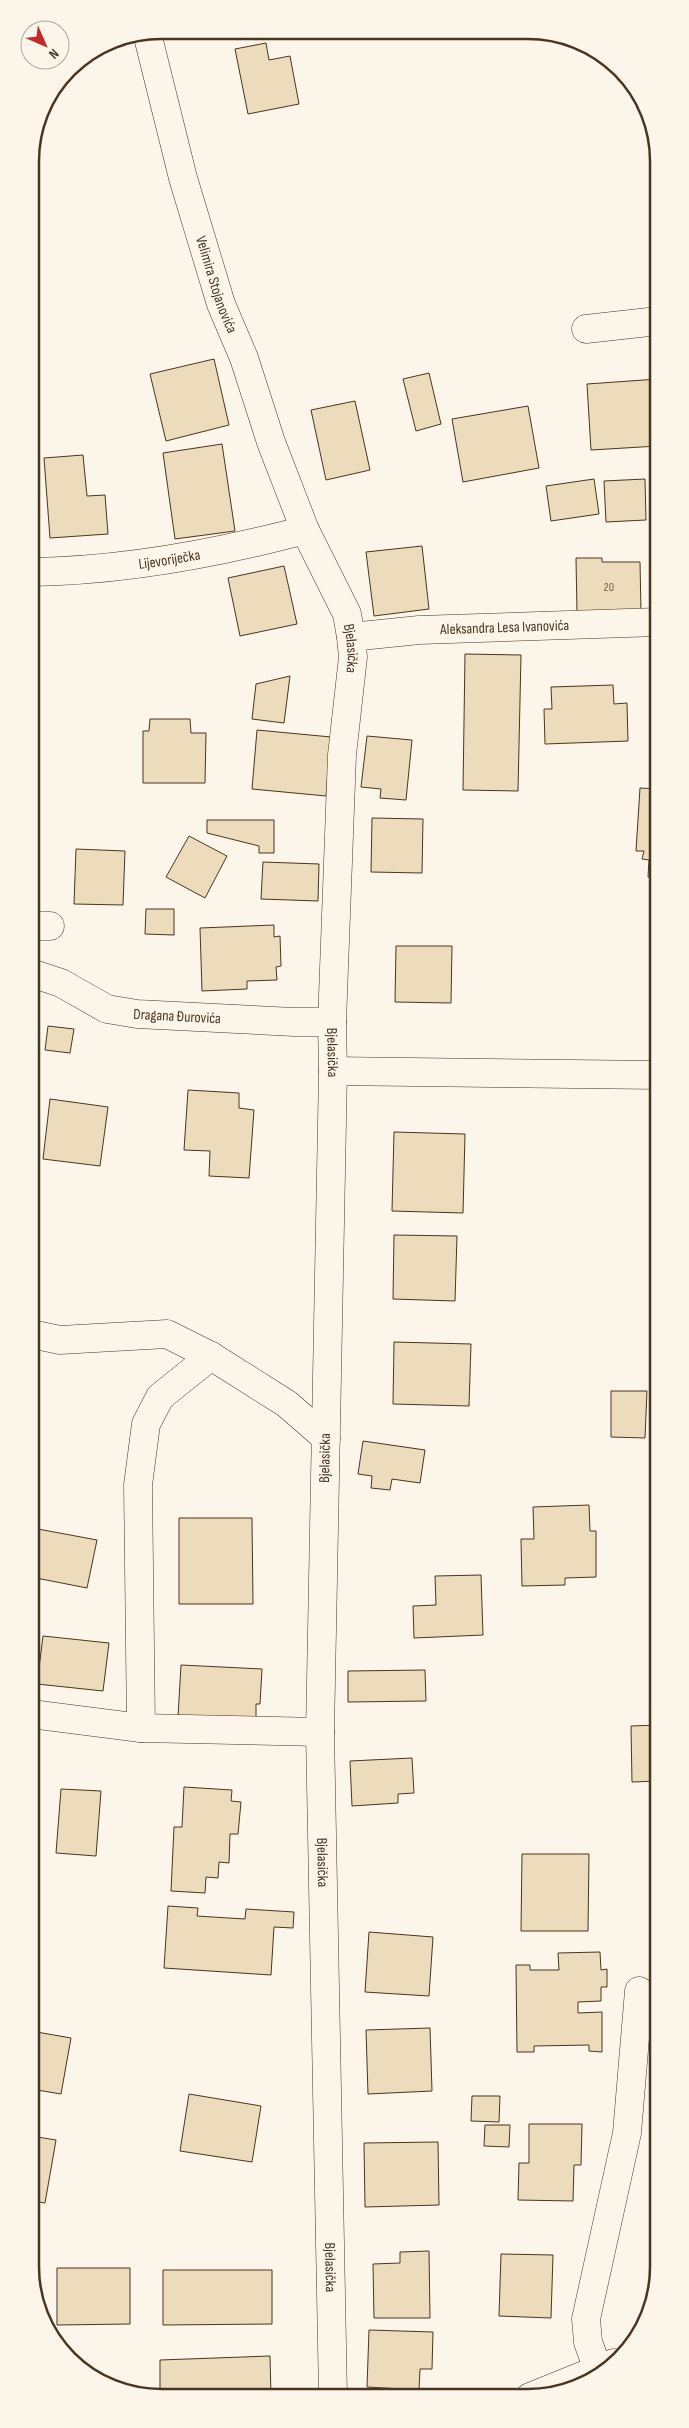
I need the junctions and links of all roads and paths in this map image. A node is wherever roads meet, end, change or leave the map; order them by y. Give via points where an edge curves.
1 (149, 40) edge
2 (650, 322) edge
3 (586, 329) dead end
4 (306, 530) junction
5 (39, 572) edge
6 (650, 622) edge
7 (352, 637) junction
8 (39, 976) edge
9 (332, 1022) junction
10 (333, 1071) junction
11 (650, 1075) edge
12 (39, 1336) edge
13 (211, 1356) junction
14 (326, 1438) junction
15 (39, 1715) edge
16 (141, 1728) junction
17 (320, 1732) junction
18 (639, 1991) dead end
19 (603, 2363) edge
20 (589, 2373) edge
21 (559, 2385) edge
22 (333, 2389) edge

1 - 4 street, Velimira Stojanovića via 183,178 221,304 244,358 271,442
2 - 3 street
4 - 5 street, Lijevoriječka via 174,560
4 - 7 street, Bjelasička via 346,614
6 - 7 street, Aleksandra Lesa Ivanovića via 419,630
7 - 9 street, Bjelasička via 353,657 342,755
8 - 9 street, Dragana Đurovića via 61,983 107,1009 156,1015
9 - 10 street, Bjelasička
10 - 11 street
10 - 14 street, Bjelasička
12 - 13 street via 60,1340 167,1334
13 - 14 street via 287,1404
13 - 16 street via 160,1397 146,1424 138,1486
14 - 17 street, Bjelasička
15 - 16 street
16 - 17 street
17 - 22 street, Bjelasička
18 - 19 street via 627,2133 586,2319 588,2342
20 - 21 street

